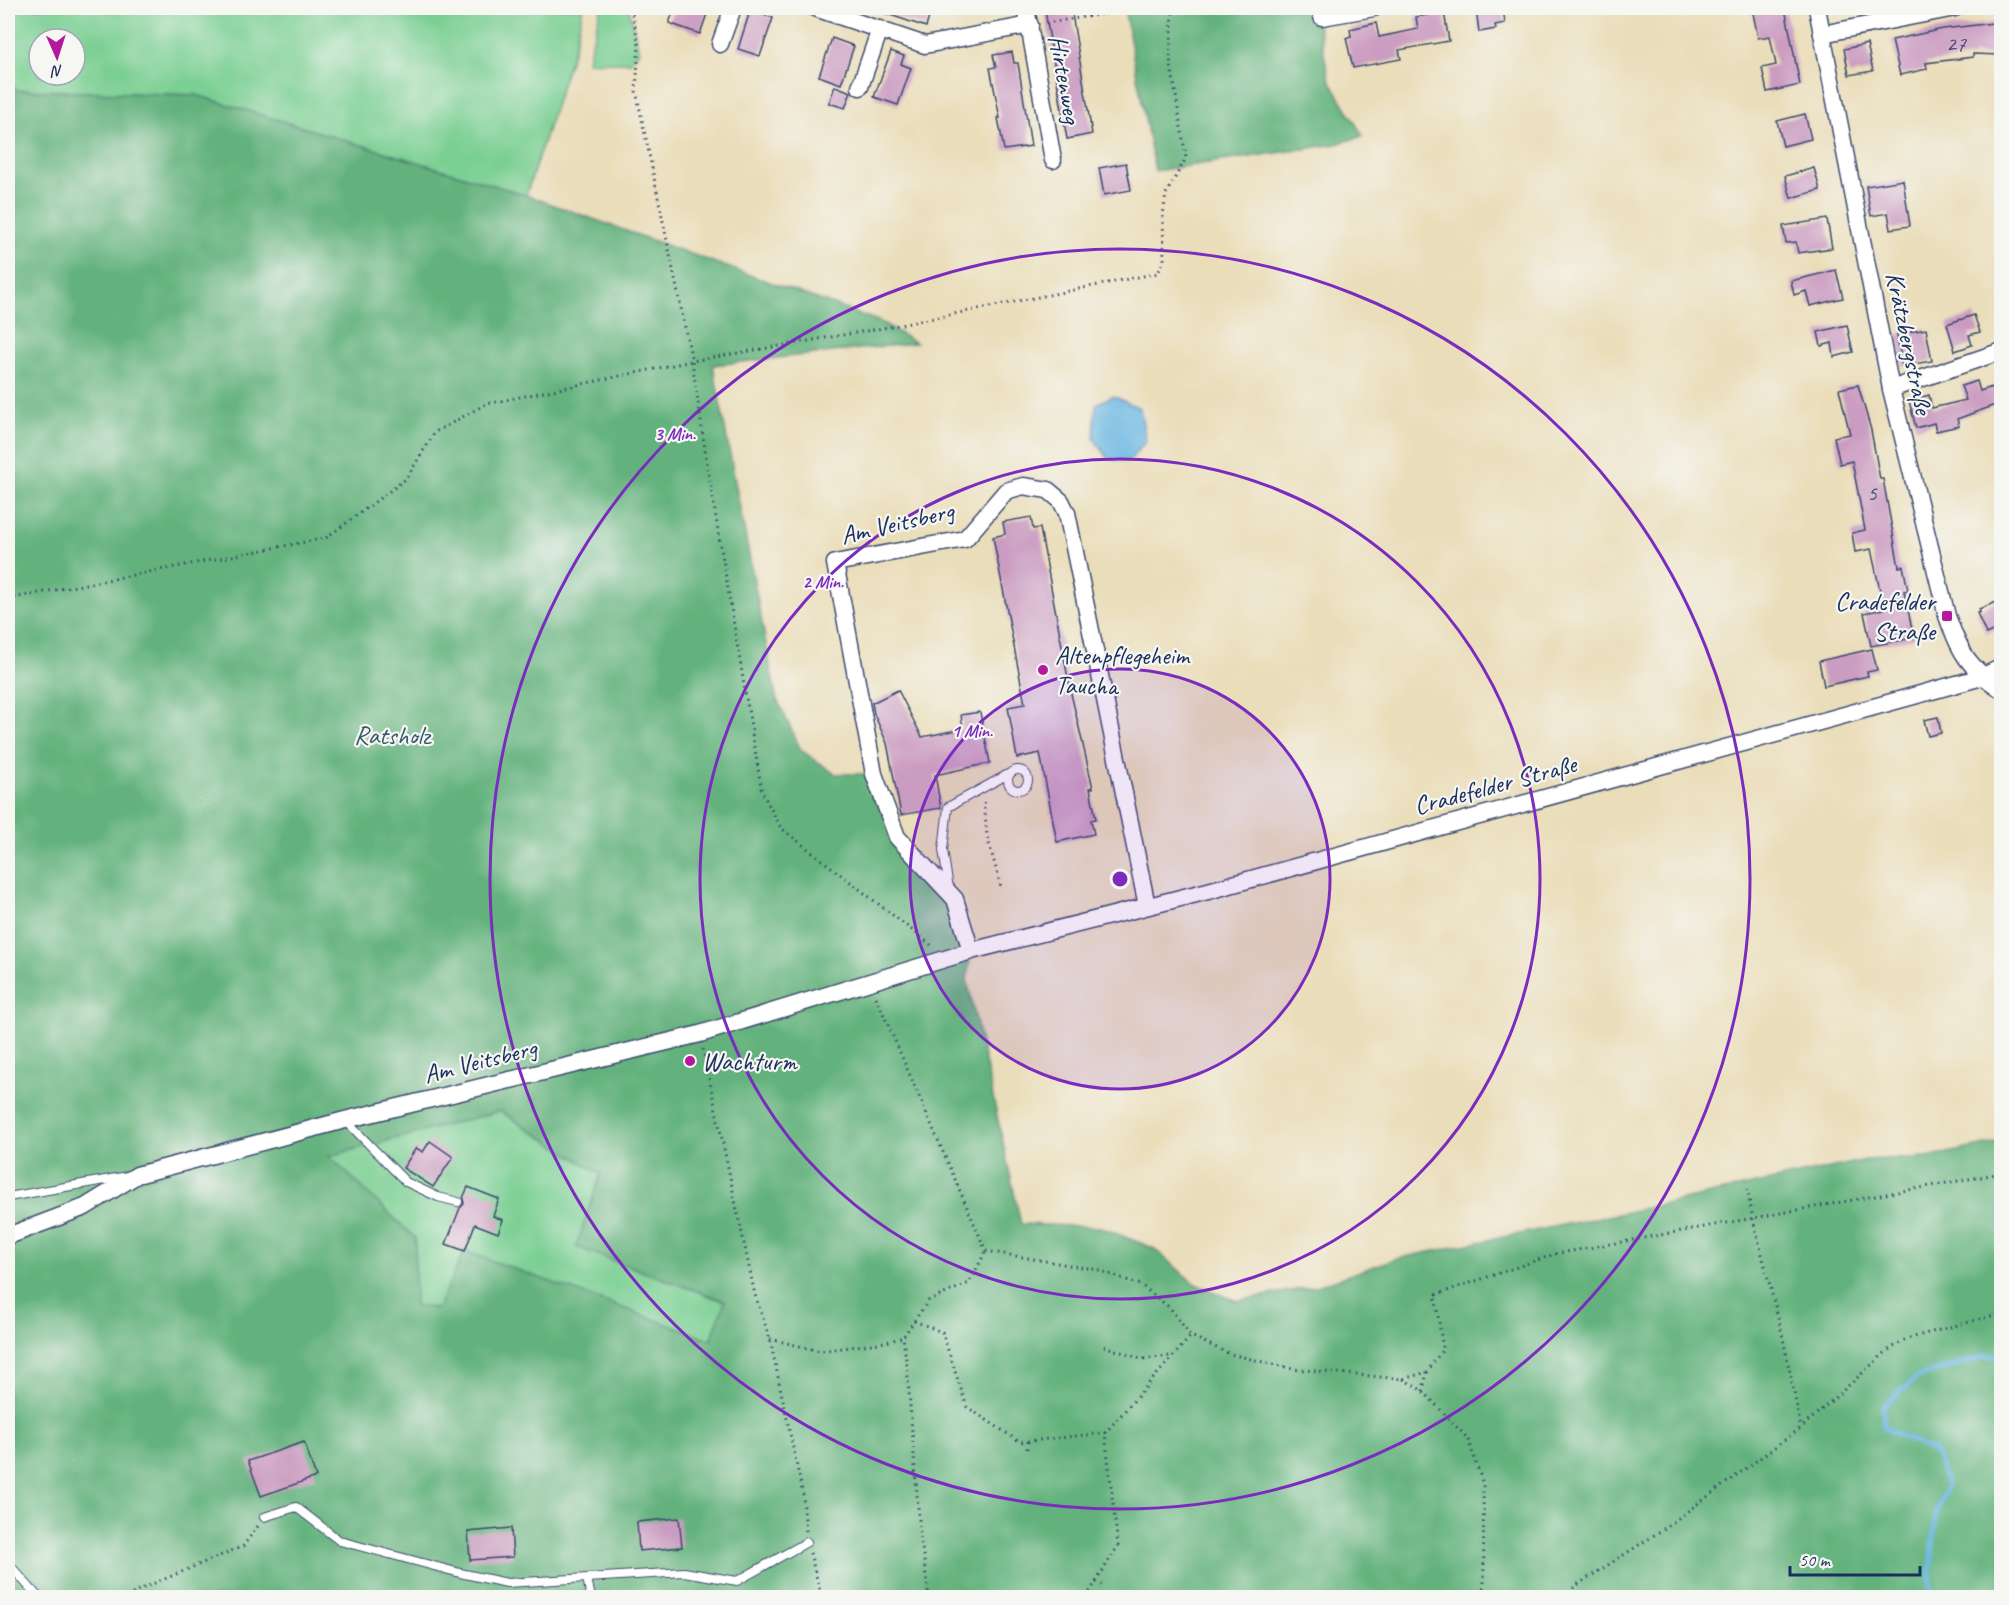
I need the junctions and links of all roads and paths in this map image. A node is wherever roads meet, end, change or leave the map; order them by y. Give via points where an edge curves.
1 (631, 8) edge
2 (733, 8) edge
3 (815, 8) edge
4 (1026, 8) edge
5 (1144, 8) edge
6 (1173, 8) edge
7 (1320, 8) edge
8 (1374, 8) edge
9 (1816, 8) edge
10 (1955, 8) edge
11 (1030, 25) junction
12 (880, 29) junction
13 (1822, 34) junction
14 (720, 44) dead end
15 (860, 87) dead end
16 (1053, 160) dead end
17 (2001, 351) edge
18 (692, 361) junction
19 (1891, 389) junction
20 (8, 599) edge
21 (2001, 667) edge
22 (1982, 677) junction
23 (2001, 690) edge
24 (1012, 772) dead end
25 (982, 788) junction
26 (1001, 887) dead end
27 (1208, 891) joint
28 (950, 892) junction
29 (1147, 906) junction
30 (971, 951) junction
31 (946, 958) junction
32 (869, 982) junction
33 (700, 1034) junction
34 (345, 1120) junction
35 (2001, 1173) edge
36 (137, 1175) junction
37 (1747, 1189) dead end
38 (8, 1197) edge
39 (458, 1203) dead end
40 (1752, 1218) junction
41 (8, 1236) edge
42 (986, 1251) junction
43 (2001, 1313) edge
44 (914, 1321) junction
45 (1191, 1336) junction
46 (903, 1337) junction
47 (770, 1339) junction
48 (1104, 1346) dead end
49 (1173, 1356) junction
50 (1427, 1372) junction
51 (1403, 1379) junction
52 (1423, 1391) junction
53 (1801, 1428) junction
54 (1106, 1433) junction
55 (1028, 1441) junction
56 (1027, 1449) dead end
57 (264, 1517) joint
58 (807, 1542) junction
59 (8, 1563) edge
60 (587, 1578) junction
61 (1096, 1582) junction
62 (1102, 1585) dead end
63 (39, 1598) edge
64 (129, 1598) edge
65 (591, 1598) edge
66 (822, 1598) edge
67 (929, 1598) edge
68 (1089, 1598) edge
69 (1481, 1598) edge
70 (1566, 1598) edge

1 - 18 path via 639,45 636,91
2 - 14 street
3 - 12 street
4 - 11 street, Hirtenweg
5 - 11 path
6 - 18 path via 1170,59 1186,158 1166,194 1164,260 1158,273 889,327
7 - 8 street via 1322,17
9 - 13 street, Krätzbergstraße
10 - 13 street
11 - 12 street via 925,45
11 - 16 street, Hirtenweg
12 - 15 street
13 - 19 street, Krätzbergstraße
17 - 19 street
18 - 20 path via 486,404 435,432 406,479 326,538
18 - 31 path via 762,792 781,828
19 - 22 street, Krätzbergstraße via 1947,616 1958,646
21 - 22 street, Cradefelder Straße
22 - 23 street, Krätzbergstraße
22 - 27 street, Cradefelder Straße
24 - 25 lane
25 - 26 path via 987,836
25 - 28 lane via 948,807 943,850
27 - 29 street, Am Veitsberg
28 - 29 street, Am Veitsberg via 897,837 874,774 835,563 965,539 1006,491 1023,486 1048,490 1061,501 1067,513
28 - 30 street, Am Veitsberg
29 - 30 street, Am Veitsberg
30 - 31 street, Am Veitsberg
31 - 32 street, Am Veitsberg
32 - 33 street, Am Veitsberg
32 - 42 path
33 - 34 street, Am Veitsberg
33 - 47 path via 755,1295
34 - 36 street, Am Veitsberg
34 - 39 lane via 406,1182
35 - 40 path
36 - 38 lane
36 - 41 street, Am Veitsberg via 86,1207
37 - 40 path
40 - 50 path via 1555,1254 1435,1295 1443,1349
40 - 53 path via 1782,1333
42 - 44 path via 969,1283 928,1301
42 - 45 path via 1098,1270 1141,1285 1170,1308
43 - 53 path via 1906,1339
44 - 46 path
44 - 55 path via 942,1332 967,1407 1020,1442
45 - 49 path
45 - 51 path via 1230,1354 1293,1370
46 - 47 path via 820,1351
46 - 67 path
47 - 58 path via 803,1495
48 - 49 path via 1141,1359
49 - 54 path
50 - 51 path
50 - 52 path
51 - 52 path
52 - 69 path via 1468,1439 1483,1484
53 - 70 path via 1662,1530 1574,1587
54 - 55 path
54 - 61 path via 1118,1546
55 - 56 path
57 - 60 lane via 296,1507 340,1541 507,1583
57 - 64 path via 243,1545 136,1591
58 - 60 lane via 737,1581 684,1572
58 - 66 path
59 - 63 lane
60 - 65 lane
61 - 62 path
61 - 68 path

